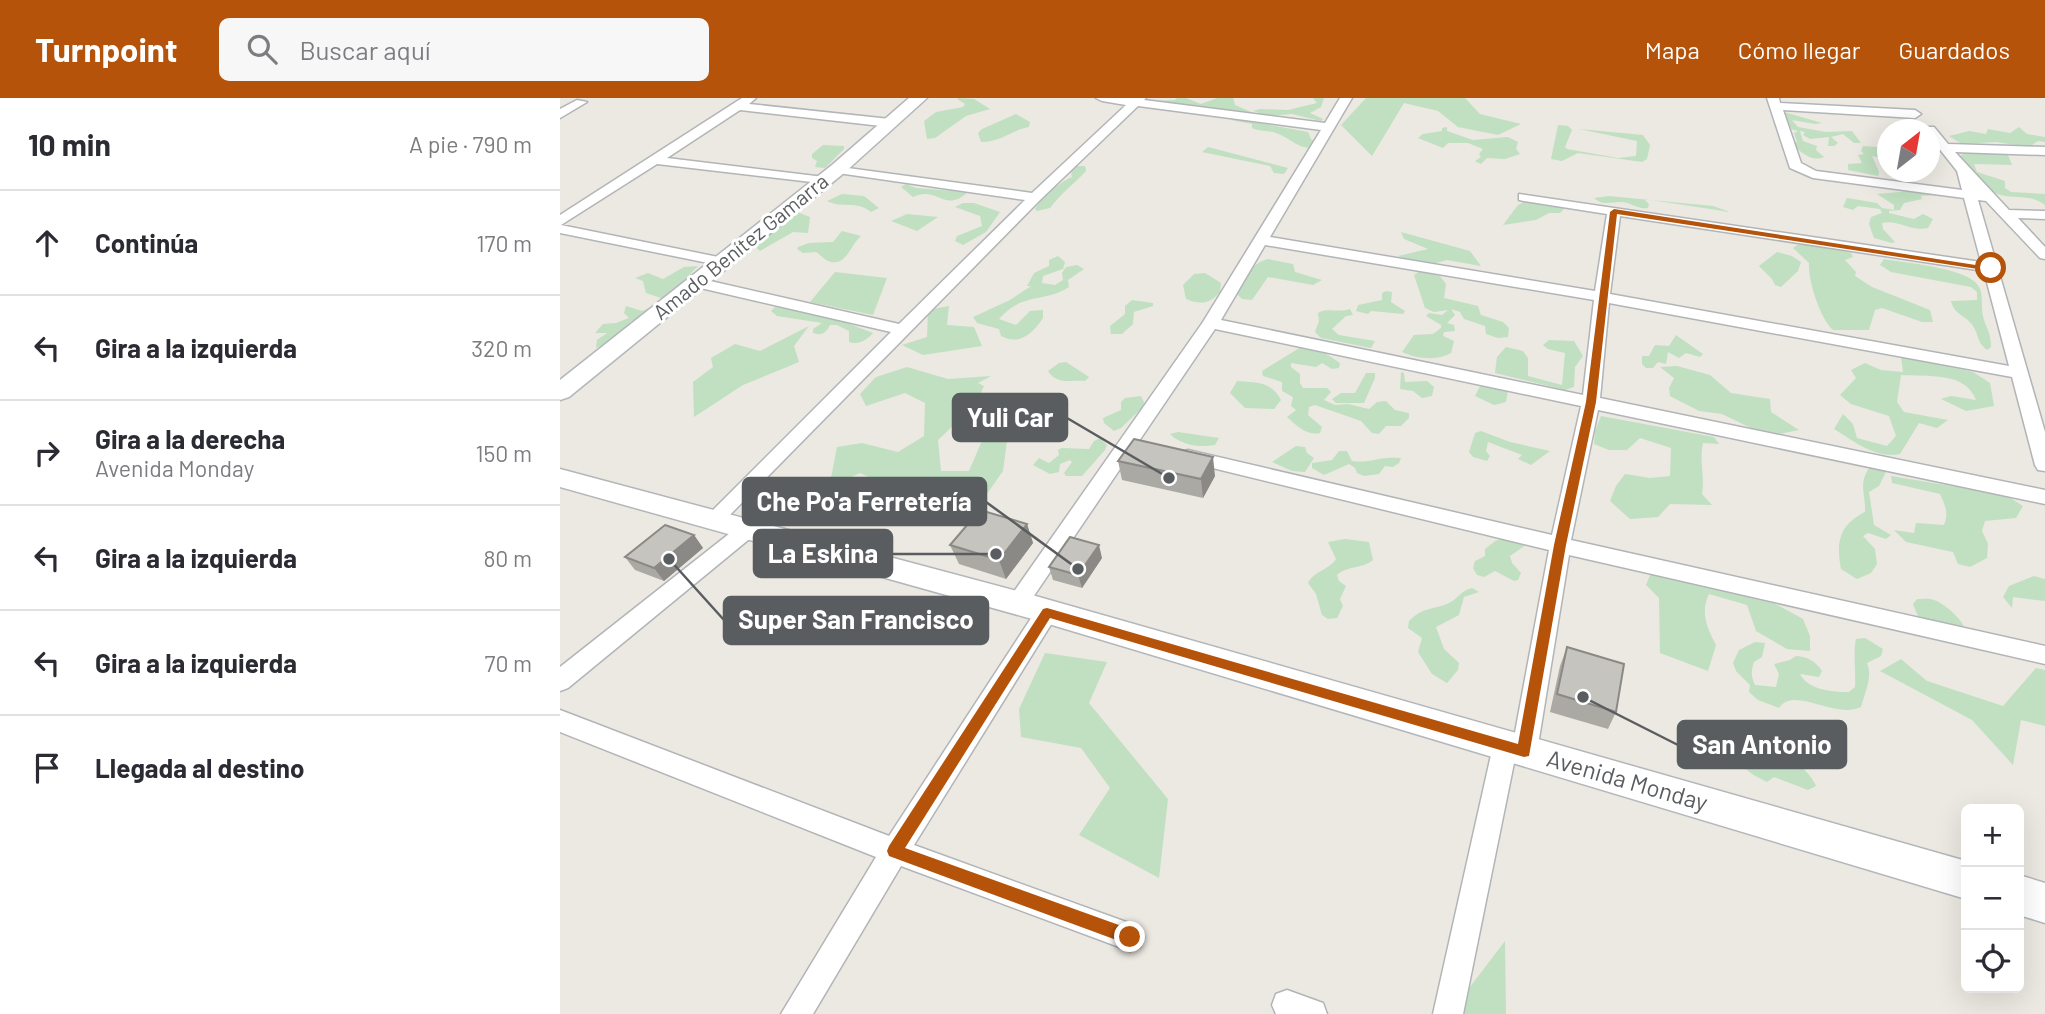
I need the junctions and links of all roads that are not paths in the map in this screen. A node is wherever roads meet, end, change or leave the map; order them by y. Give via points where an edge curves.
1 (750, 98) edge
2 (919, 98) edge
3 (1102, 98) edge
4 (1346, 98) edge
5 (1900, 98) edge
6 (1137, 100) edge
7 (581, 102) dead end
8 (1776, 102) edge
9 (737, 106) junction
10 (560, 114) edge
11 (1915, 114) junction
12 (1919, 119) edge
13 (890, 123) junction
14 (1329, 127) junction
15 (1940, 142) edge
16 (1946, 148) junction
17 (2045, 151) edge
18 (655, 160) junction
19 (1963, 170) junction
20 (831, 175) junction
21 (1971, 195) junction
22 (1035, 197) junction
23 (1524, 197) dead end
24 (1992, 198) junction
25 (1614, 212) junction
26 (2007, 214) junction
27 (2045, 215) edge
28 (560, 221) edge
29 (560, 229) edge
30 (1261, 240) junction
31 (2045, 255) edge
32 (723, 262) junction
33 (1991, 268) junction
34 (697, 283) junction
35 (1602, 297) junction
36 (1211, 323) junction
37 (902, 330) junction
38 (2019, 373) junction
39 (560, 393) edge
40 (1591, 402) junction
41 (2039, 416) edge
42 (1128, 442) junction
43 (2045, 465) edge
44 (560, 478) edge
45 (2045, 497) edge
46 (712, 521) junction
47 (746, 531) junction
48 (1560, 545) junction
49 (1032, 608) junction
50 (2045, 655) edge
51 (560, 681) edge
52 (560, 721) edge
53 (1514, 749) junction
54 (895, 851) junction
55 (1961, 879) edge
56 (2024, 896) edge
57 (2045, 902) edge
58 (1130, 937) dead end
59 (796, 1014) edge
60 (1448, 1014) edge

1 - 9 street
2 - 13 main road, Amado Benítez Gamarra
3 - 6 street
4 - 14 street
5 - 11 street
6 - 14 street
6 - 22 street
7 - 10 street
8 - 11 street
8 - 21 street via 1796,165 1802,170
9 - 13 street
9 - 18 street
11 - 12 street
13 - 20 main road, Amado Benítez Gamarra
14 - 30 street
15 - 16 street
16 - 17 street
16 - 19 street
18 - 20 street
18 - 28 street
19 - 21 street
19 - 24 street
20 - 22 street
20 - 32 main road, Amado Benítez Gamarra
21 - 24 street
21 - 33 street
22 - 37 street
23 - 25 street
24 - 26 street
25 - 33 street
25 - 35 street
26 - 27 street
26 - 31 street
29 - 32 street
30 - 35 street
30 - 36 street
32 - 34 main road, Amado Benítez Gamarra
33 - 38 street
34 - 37 street
34 - 39 main road, Amado Benítez Gamarra
35 - 38 street
35 - 40 street
36 - 40 street
36 - 42 street
37 - 46 street
38 - 41 street
40 - 45 street
40 - 48 street
41 - 43 street
42 - 48 street
42 - 49 street
44 - 46 main road, Avenida Monday
46 - 47 main road, Avenida Monday
47 - 49 main road, Avenida Monday
47 - 51 street
48 - 50 street
48 - 53 street
49 - 53 main road, Avenida Monday
49 - 54 street
52 - 54 street
53 - 55 main road, Avenida Monday
53 - 60 street
54 - 58 street
54 - 59 street
56 - 57 main road

